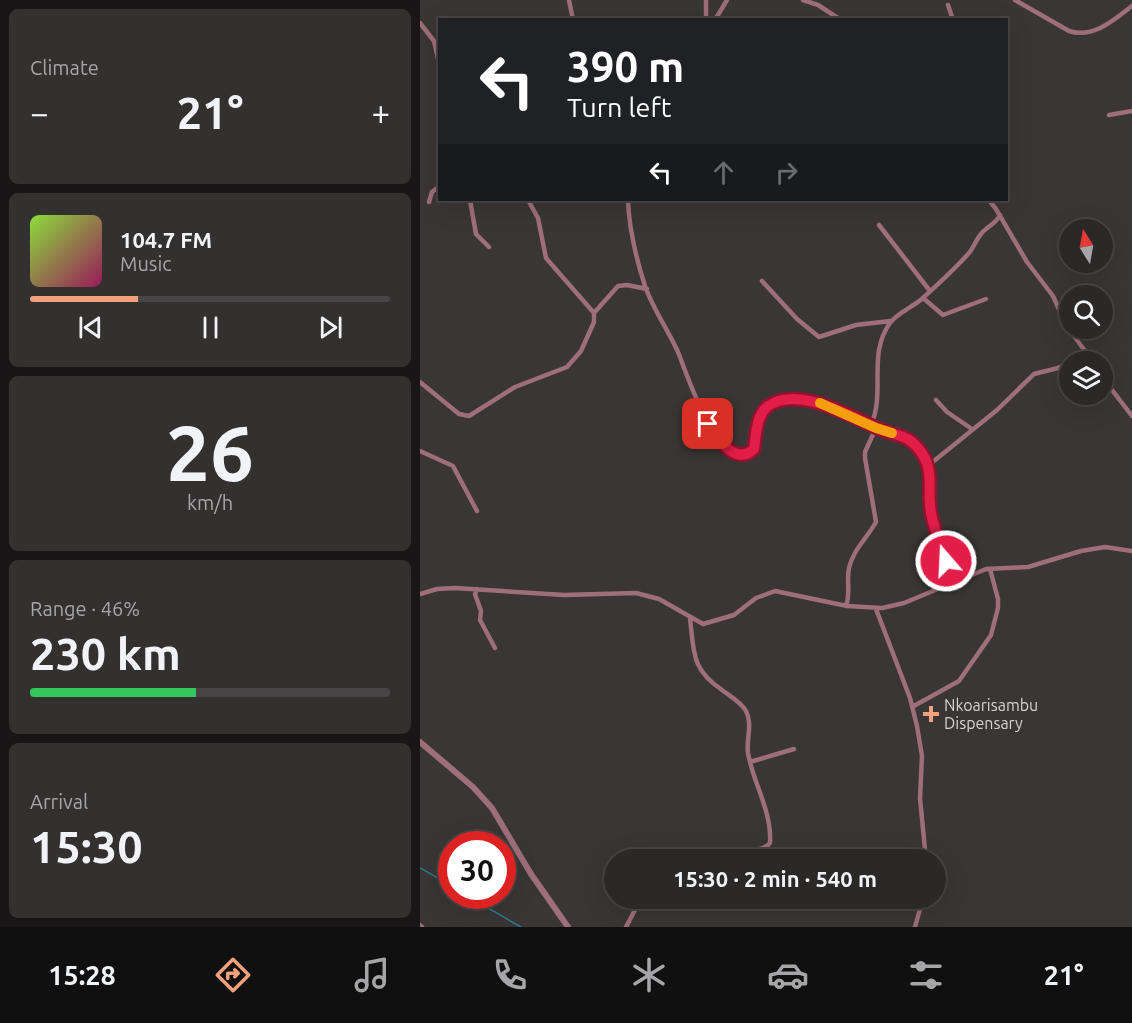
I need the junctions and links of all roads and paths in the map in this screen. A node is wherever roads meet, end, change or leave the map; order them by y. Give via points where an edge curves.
1 (569, 0) edge
2 (706, 0) edge
3 (727, 0) edge
4 (803, 0) edge
5 (1015, 0) edge
6 (948, 5) dead end
7 (1132, 6) edge
8 (573, 18) edge
9 (706, 18) edge
10 (717, 18) edge
11 (837, 18) edge
12 (952, 18) edge
13 (420, 23) edge
14 (438, 58) edge
15 (1132, 111) edge
16 (1109, 115) dead end
17 (438, 188) edge
18 (470, 201) edge
19 (529, 201) edge
20 (628, 201) edge
21 (990, 201) edge
22 (429, 202) dead end
23 (1000, 215) junction
24 (879, 225) dead end
25 (489, 248) dead end
26 (762, 281) dead end
27 (647, 289) junction
28 (930, 291) junction
29 (923, 298) junction
30 (986, 299) dead end
31 (594, 313) junction
32 (890, 321) junction
33 (1086, 351) edge
34 (1059, 368) edge
35 (420, 382) edge
36 (1113, 391) edge
37 (936, 400) dead end
38 (1132, 416) edge
39 (874, 426) junction
40 (972, 429) junction
41 (420, 451) edge
42 (929, 465) junction
43 (477, 511) dead end
44 (1132, 551) edge
45 (990, 569) junction
46 (954, 582) junction
47 (477, 589) junction
48 (420, 594) edge
49 (846, 606) junction
50 (876, 609) junction
51 (690, 617) junction
52 (495, 648) dead end
53 (912, 706) junction
54 (420, 742) edge
55 (794, 749) dead end
56 (750, 762) junction
57 (755, 849) edge
58 (925, 849) edge
59 (636, 909) edge
60 (920, 909) edge
61 (568, 927) edge
62 (626, 927) edge
63 (915, 927) edge

1 - 8 street
2 - 9 street
3 - 10 street
4 - 11 street
5 - 7 street via 1077,33 1099,29
6 - 12 street
13 - 14 street via 434,41
15 - 16 street
17 - 22 street
18 - 25 street via 476,234
19 - 31 street via 538,218 546,258
20 - 27 street
21 - 23 street
23 - 28 street via 970,252
23 - 33 street via 1053,297 1066,325
24 - 28 street
26 - 32 street via 819,337 856,325
27 - 31 street via 618,286
27 - 39 street via 708,424 731,452 747,454 754,449 762,412 779,402 815,402
28 - 29 street
29 - 30 street via 943,315
29 - 32 street
31 - 35 street via 587,340 567,367 506,392 472,416 459,414
32 - 39 street via 877,358 878,406
34 - 40 street via 1034,374
36 - 38 street
37 - 40 street
39 - 42 street via 910,440
39 - 49 street via 865,452 865,467 876,522 851,560
40 - 42 street
41 - 43 street via 453,466
42 - 46 street via 931,512
44 - 45 street via 1105,547 1028,567
45 - 46 street
45 - 53 street via 998,598 991,635 959,681
46 - 50 street via 904,603
47 - 48 street via 441,589
47 - 51 street via 564,595 636,593 659,599
47 - 52 street via 480,620
49 - 50 street
49 - 51 street via 775,591 722,620 703,624
50 - 53 street
51 - 56 street via 701,673 747,713
53 - 58 street via 921,752
54 - 61 street via 492,808
55 - 56 street
56 - 57 street via 767,817 770,843
59 - 62 street
60 - 63 street

